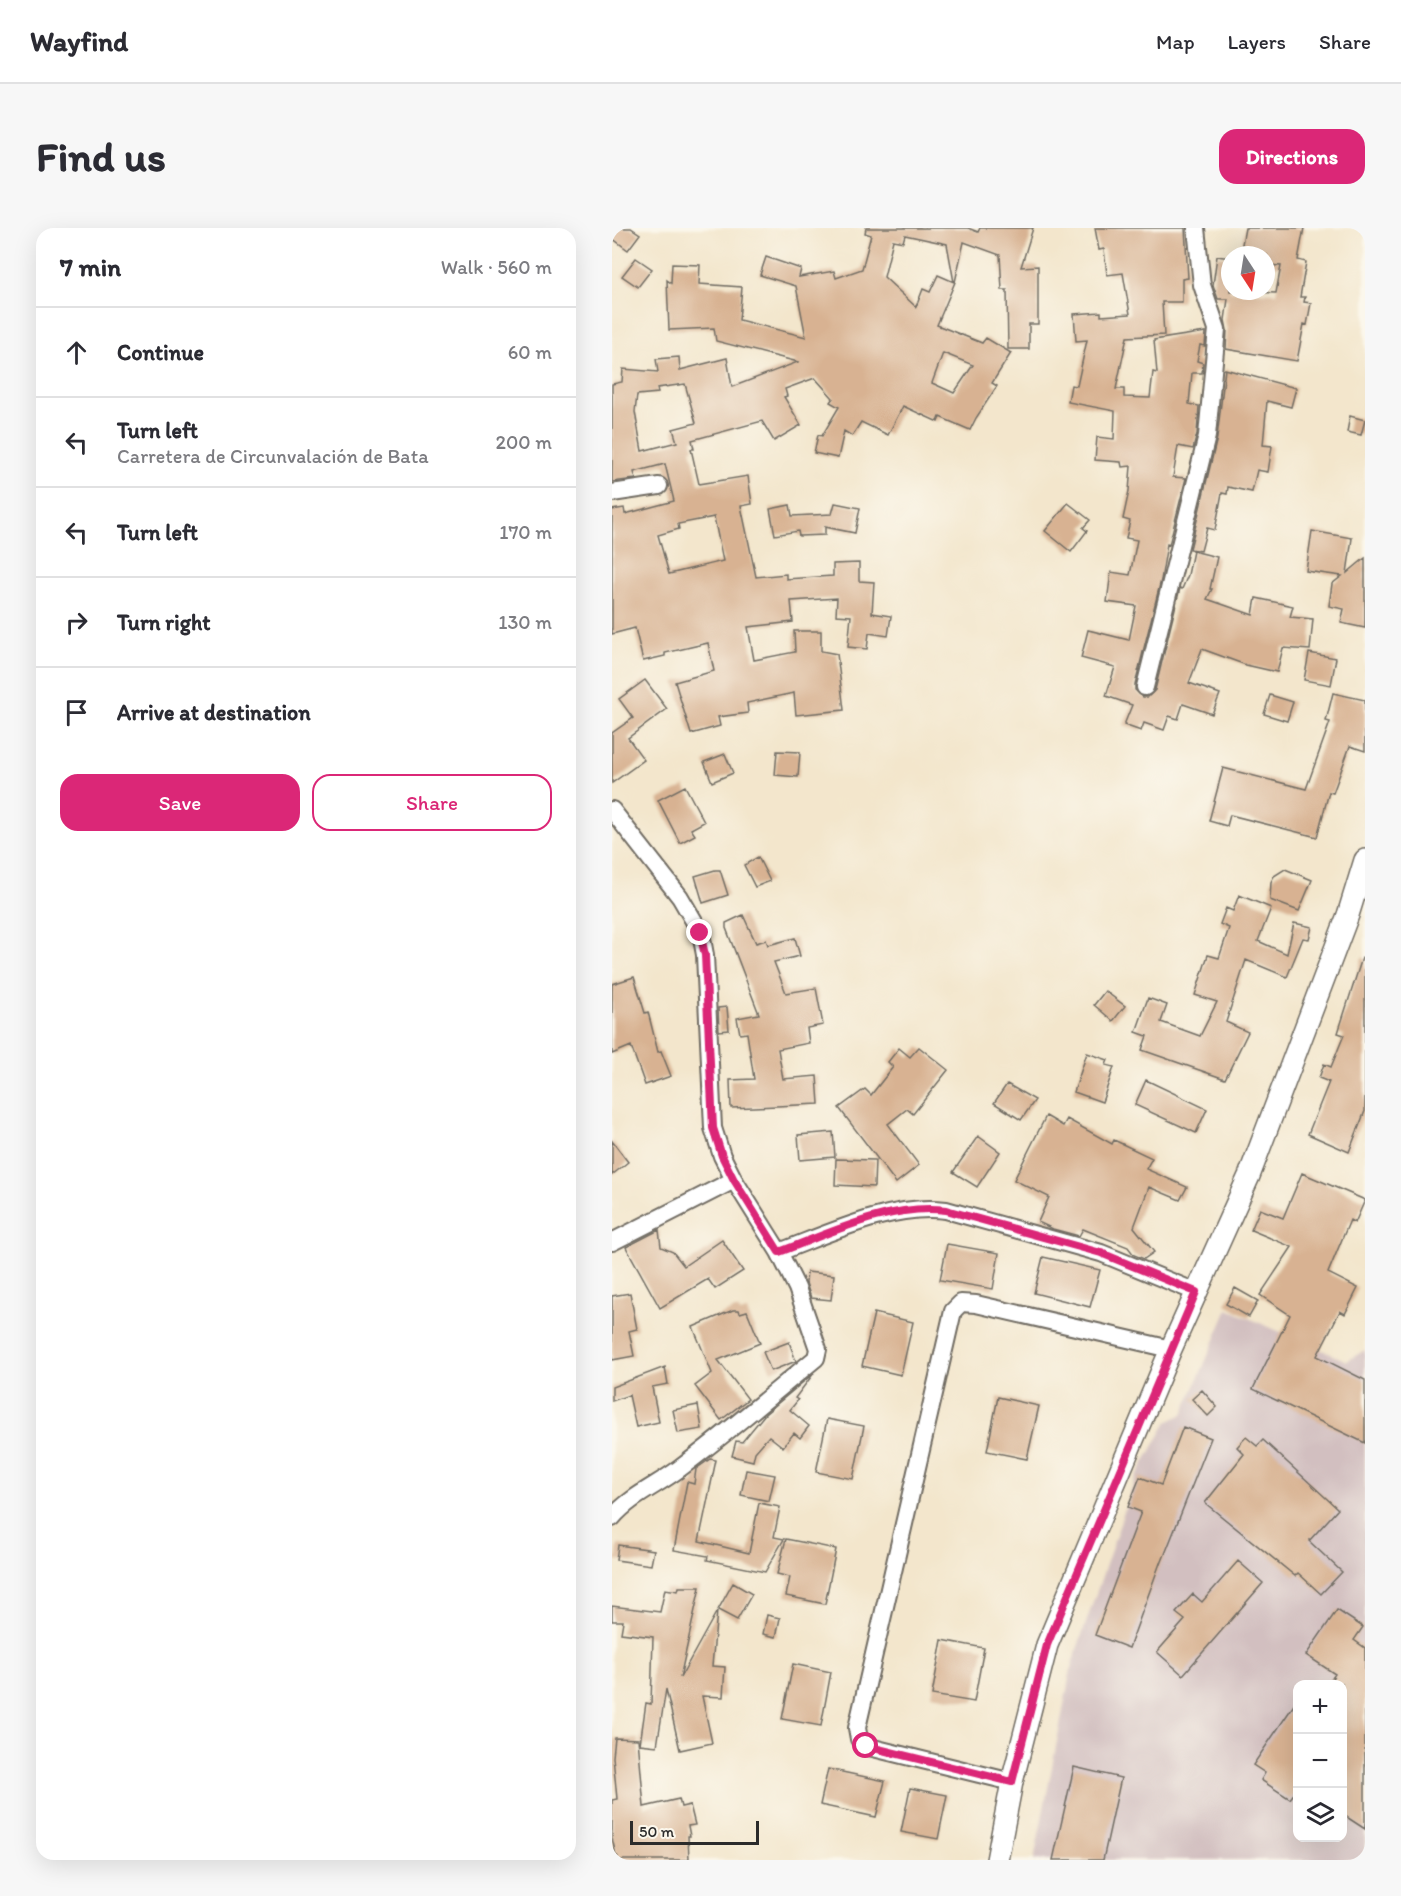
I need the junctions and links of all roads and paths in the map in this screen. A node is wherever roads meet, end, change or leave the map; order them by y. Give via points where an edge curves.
1 (1196, 228) edge
2 (659, 486) dead end
3 (612, 493) edge
4 (1145, 687) dead end
5 (612, 810) edge
6 (1365, 860) edge
7 (734, 1180) junction
8 (612, 1242) edge
9 (779, 1252) junction
10 (1196, 1292) junction
11 (1171, 1349) junction
12 (612, 1518) edge
13 (1012, 1782) junction
14 (997, 1860) edge

1 - 4 street via 1202,285 1217,329 1207,436
2 - 3 street
5 - 7 street via 680,897 700,933 705,955 713,1128
6 - 10 main road via 1249,1176
7 - 8 street
7 - 9 street
9 - 10 street via 850,1226 909,1209 929,1208 1101,1253
9 - 12 street via 815,1339 816,1358
10 - 11 main road
11 - 13 main road via 1047,1645
11 - 13 street via 976,1304 961,1303 952,1311 857,1728 859,1739 866,1746
13 - 14 main road

